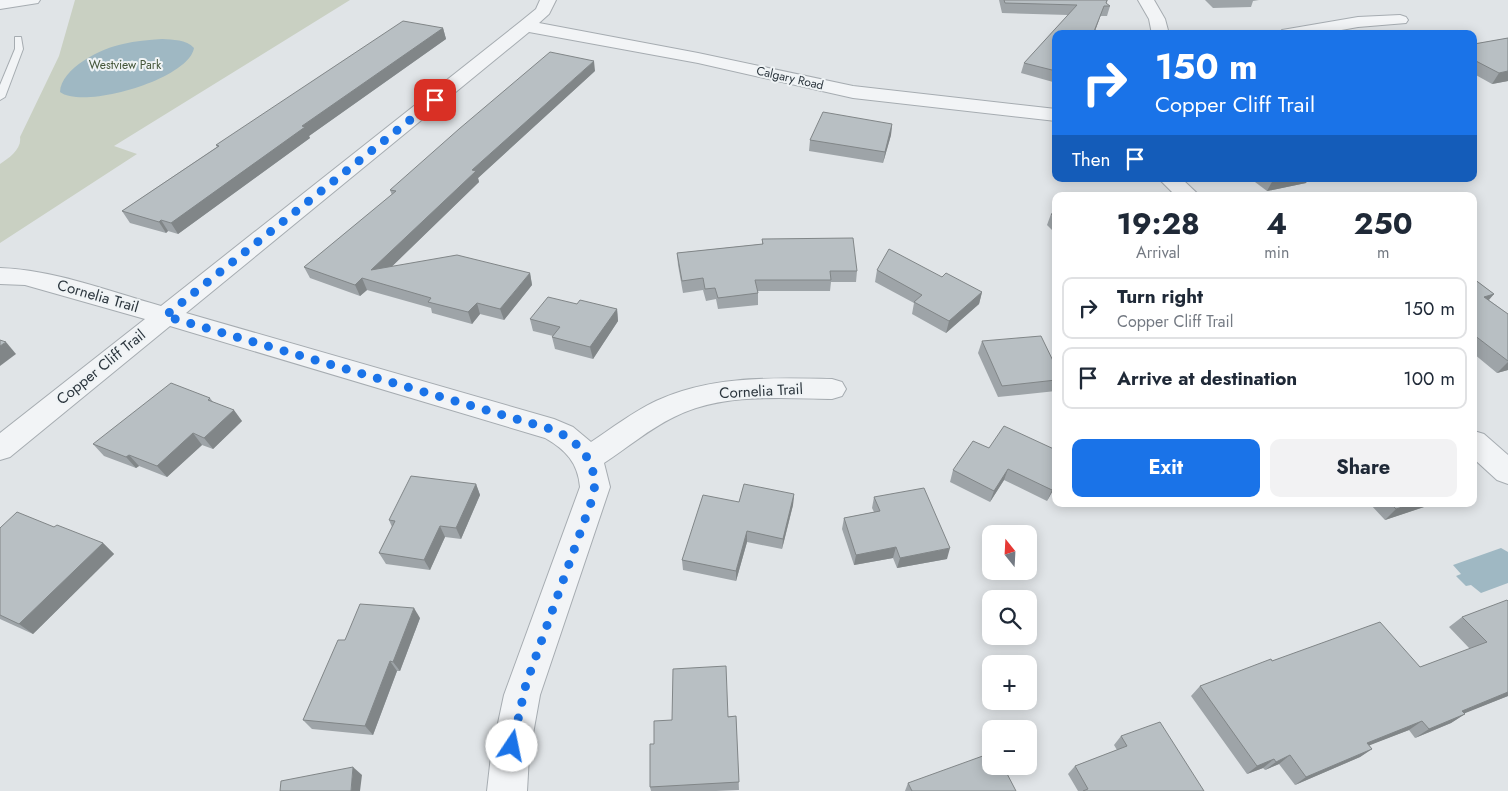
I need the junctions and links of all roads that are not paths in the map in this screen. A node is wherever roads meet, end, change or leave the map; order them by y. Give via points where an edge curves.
1 (32, 0) edge
2 (548, 0) edge
3 (1146, 0) edge
4 (0, 4) edge
5 (1400, 20) dead end
6 (526, 26) junction
7 (1160, 30) edge
8 (1311, 30) edge
9 (18, 39) dead end
10 (0, 97) edge
11 (1052, 115) edge
12 (1173, 182) edge
13 (1184, 192) edge
14 (0, 276) edge
15 (165, 316) junction
16 (832, 389) dead end
17 (1477, 445) edge
18 (0, 449) edge
19 (588, 459) junction
20 (1508, 472) edge
21 (507, 791) edge

1 - 4 street
2 - 6 street, Copper Cliff Trail via 543,12
3 - 7 street
5 - 8 street via 1358,22
6 - 11 street, Calgary Road via 698,58 853,92
6 - 15 street, Copper Cliff Trail
9 - 10 lane via 19,49
12 - 13 street
14 - 15 street, Cornelia Trail via 48,282
15 - 18 street, Copper Cliff Trail
15 - 19 street, Cornelia Trail via 554,430 576,443
16 - 19 street, Cornelia Trail via 741,389 698,397 654,416
17 - 20 street
19 - 21 street, Cornelia Trail via 595,480 593,497 522,695

